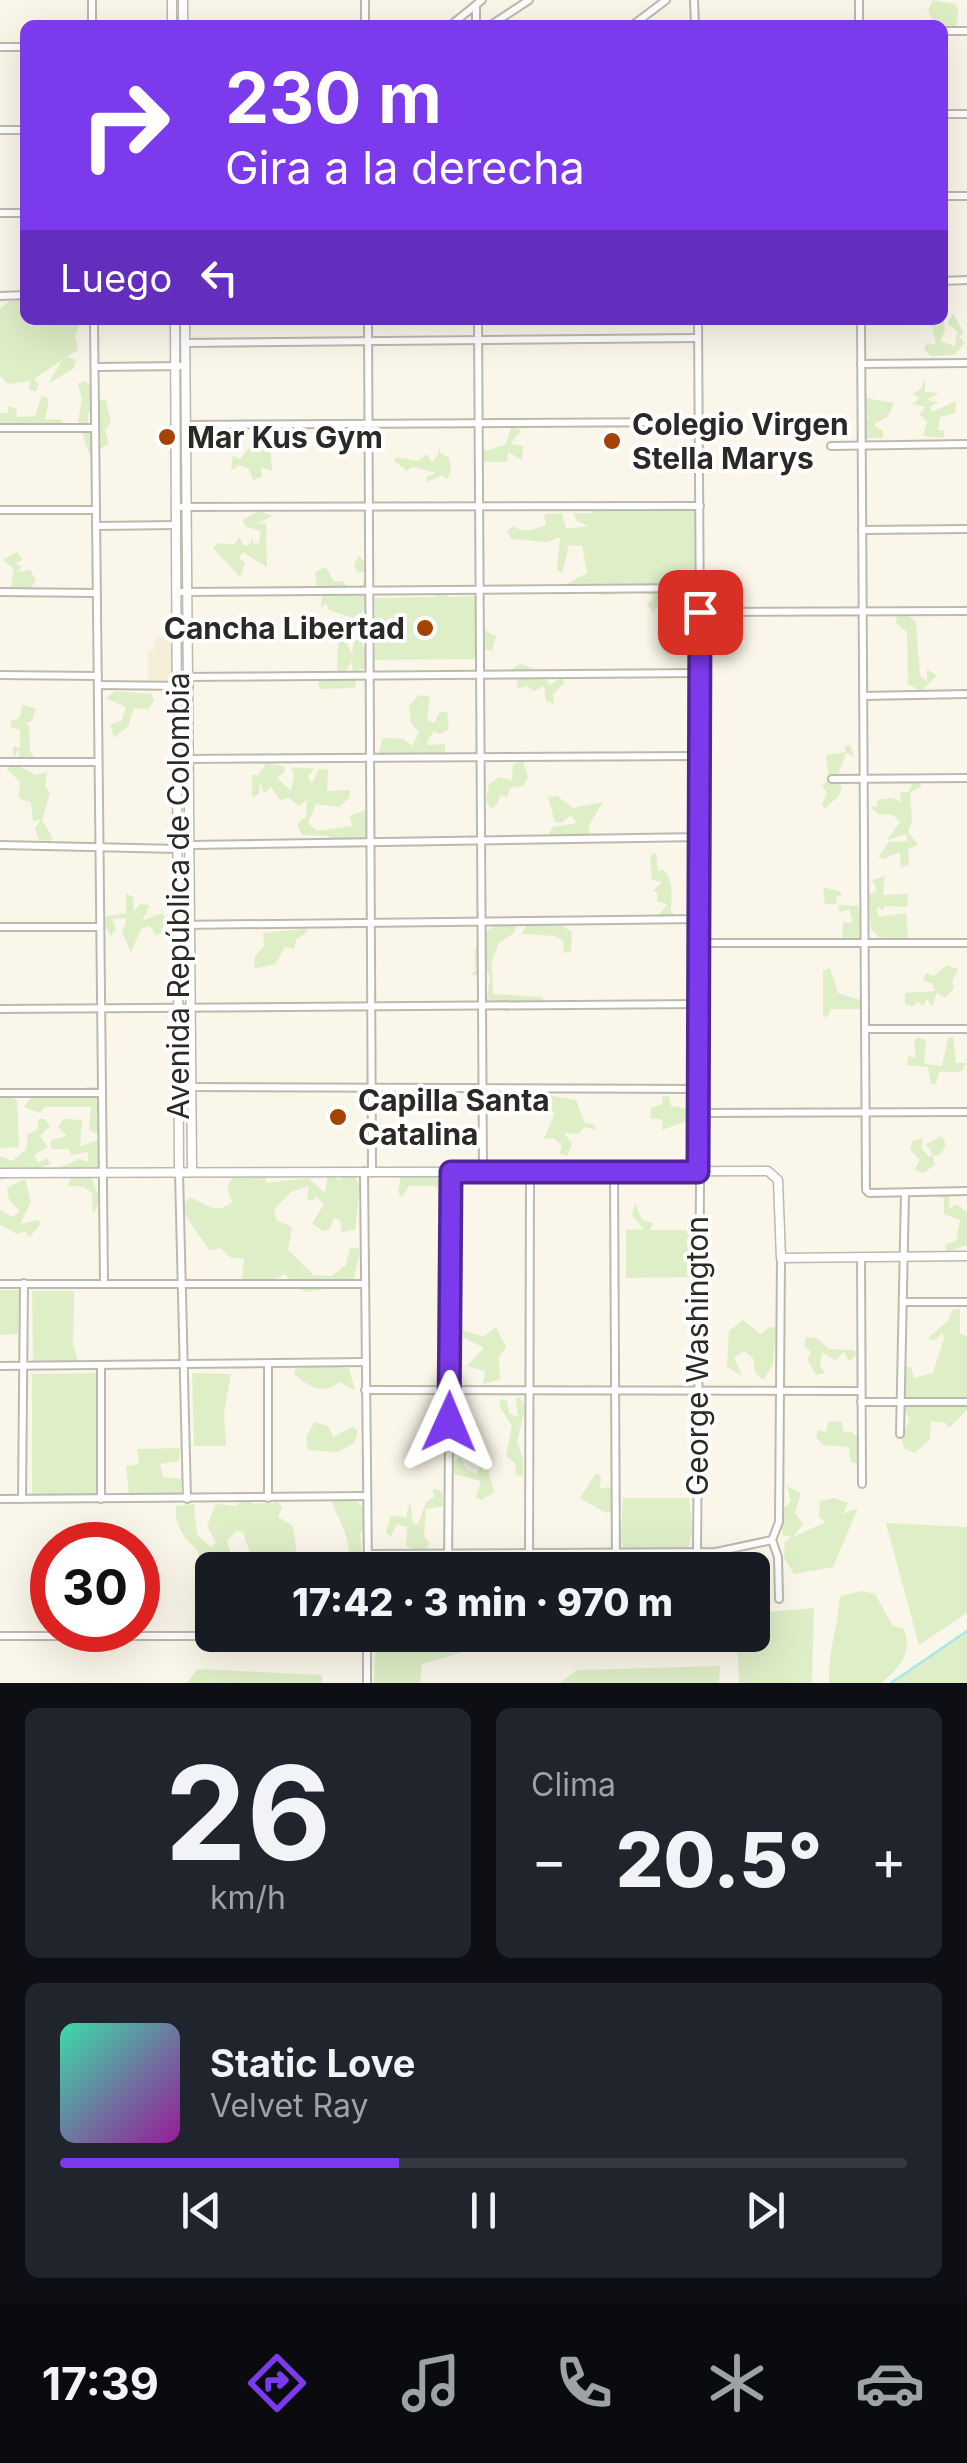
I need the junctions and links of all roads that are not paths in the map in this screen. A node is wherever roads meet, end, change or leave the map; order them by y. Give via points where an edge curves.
1 (530, 0) edge
2 (666, 0) edge
3 (478, 2) edge
4 (458, 20) edge
5 (499, 20) edge
6 (640, 20) edge
7 (96, 325) edge
8 (174, 325) edge
9 (185, 325) edge
10 (368, 325) edge
11 (478, 325) edge
12 (698, 325) edge
13 (861, 325) edge
14 (698, 338) junction
15 (368, 342) junction
16 (478, 342) junction
17 (175, 343) junction
18 (186, 343) junction
19 (967, 363) edge
20 (861, 364) junction
21 (175, 366) junction
22 (186, 366) junction
23 (94, 367) junction
24 (368, 422) junction
25 (478, 422) junction
26 (699, 422) junction
27 (181, 425) junction
28 (0, 428) edge
29 (95, 428) junction
30 (967, 444) edge
31 (830, 446) dead end
32 (862, 446) junction
33 (700, 506) junction
34 (176, 507) junction
35 (187, 507) junction
36 (479, 507) junction
37 (370, 508) junction
38 (0, 510) edge
39 (96, 510) junction
40 (176, 525) junction
41 (96, 526) junction
42 (967, 529) edge
43 (862, 530) junction
44 (700, 588) junction
45 (479, 590) junction
46 (0, 592) edge
47 (177, 592) junction
48 (188, 592) junction
49 (370, 592) junction
50 (97, 593) junction
51 (862, 611) junction
52 (967, 611) edge
53 (700, 612) junction
54 (701, 673) junction
55 (370, 674) junction
56 (0, 675) edge
57 (480, 675) junction
58 (98, 680) junction
59 (177, 681) junction
60 (188, 681) junction
61 (967, 694) edge
62 (863, 696) junction
63 (701, 756) junction
64 (371, 758) junction
65 (480, 758) junction
66 (178, 759) junction
67 (189, 759) junction
68 (0, 762) edge
69 (98, 762) junction
70 (967, 778) edge
71 (832, 779) dead end
72 (864, 779) junction
73 (702, 837) junction
74 (481, 841) junction
75 (372, 842) junction
76 (0, 845) edge
77 (191, 845) junction
78 (99, 846) junction
79 (179, 848) junction
80 (481, 920) junction
81 (702, 920) junction
82 (373, 922) junction
83 (178, 925) junction
84 (191, 925) junction
85 (0, 927) edge
86 (100, 927) junction
87 (702, 942) junction
88 (865, 943) junction
89 (967, 943) edge
90 (701, 1004) junction
91 (373, 1006) junction
92 (482, 1007) junction
93 (0, 1009) edge
94 (179, 1009) junction
95 (190, 1009) junction
96 (100, 1010) junction
97 (967, 1029) edge
98 (866, 1030) junction
99 (192, 1086) junction
100 (179, 1087) junction
101 (372, 1087) junction
102 (482, 1089) junction
103 (700, 1089) junction
104 (102, 1093) junction
105 (0, 1094) edge
106 (866, 1112) junction
107 (967, 1112) edge
108 (700, 1114) junction
109 (368, 1170) junction
110 (102, 1172) junction
111 (179, 1172) junction
112 (192, 1172) junction
113 (451, 1172) junction
114 (483, 1172) junction
115 (530, 1172) junction
116 (614, 1172) junction
117 (698, 1172) junction
118 (0, 1174) edge
119 (967, 1192) edge
120 (905, 1193) junction
121 (904, 1256) junction
122 (967, 1256) edge
123 (861, 1257) junction
124 (781, 1258) junction
125 (24, 1283) junction
126 (0, 1284) edge
127 (104, 1284) junction
128 (182, 1284) junction
129 (364, 1284) junction
130 (904, 1302) junction
131 (967, 1302) edge
132 (365, 1362) junction
133 (268, 1364) junction
134 (0, 1366) edge
135 (23, 1366) junction
136 (186, 1366) junction
137 (100, 1367) junction
138 (530, 1388) junction
139 (780, 1388) junction
140 (449, 1389) junction
141 (614, 1389) junction
142 (697, 1389) junction
143 (366, 1390) junction
144 (860, 1391) junction
145 (860, 1402) junction
146 (899, 1402) junction
147 (967, 1402) edge
148 (900, 1434) dead end
149 (862, 1484) dead end
150 (367, 1496) junction
151 (268, 1498) junction
152 (0, 1499) edge
153 (22, 1499) junction
154 (101, 1499) junction
155 (187, 1499) junction
156 (772, 1540) junction
157 (368, 1552) edge
158 (448, 1552) edge
159 (530, 1552) edge
160 (616, 1552) edge
161 (697, 1552) edge
162 (716, 1552) edge
163 (779, 1599) dead end
164 (0, 1636) edge
165 (195, 1636) edge
166 (367, 1652) edge
167 (366, 1683) edge

1 - 5 street
2 - 6 street
3 - 4 street
7 - 23 street
8 - 17 street, Avenida República de Colombia
9 - 18 street, Avenida República de Colombia
10 - 15 street
11 - 16 street
12 - 14 street, George Washington
13 - 20 street
14 - 16 street
14 - 26 street, George Washington
15 - 16 street
15 - 18 street
15 - 24 street
16 - 25 street
17 - 18 street
17 - 21 street, Avenida República de Colombia
18 - 22 street, Avenida República de Colombia
19 - 20 street
20 - 32 street
21 - 22 street
21 - 23 street
21 - 27 street, Avenida República de Colombia
22 - 27 street, Avenida República de Colombia
23 - 29 street
24 - 25 street
24 - 27 street
24 - 37 street
25 - 26 street
25 - 36 street
26 - 33 street, George Washington
27 - 34 street, Avenida República de Colombia
27 - 35 street, Avenida República de Colombia
28 - 29 street
29 - 39 street
30 - 32 street
31 - 32 street
32 - 43 street
33 - 36 street
33 - 44 street, George Washington
34 - 35 street
34 - 40 street, Avenida República de Colombia
35 - 37 street
35 - 48 street, Avenida República de Colombia
36 - 37 street
36 - 45 street
37 - 49 street
38 - 39 street
39 - 41 street
40 - 41 street
40 - 47 street, Avenida República de Colombia
41 - 50 street
42 - 43 street
43 - 51 street
44 - 45 street
44 - 53 street, George Washington
45 - 49 street
45 - 57 street
46 - 50 street
47 - 48 street
47 - 59 street, Avenida República de Colombia
48 - 49 street
48 - 60 street, Avenida República de Colombia
49 - 55 street
50 - 58 street
51 - 52 street
51 - 53 street
51 - 62 street
53 - 54 street, George Washington
54 - 57 street
54 - 63 street, George Washington
55 - 57 street
55 - 60 street
55 - 64 street
56 - 58 street
57 - 65 street
58 - 59 street
58 - 69 street
59 - 60 street
59 - 66 street, Avenida República de Colombia
60 - 67 street, Avenida República de Colombia
61 - 62 street
62 - 72 street
63 - 65 street
63 - 73 street, George Washington
64 - 65 street
64 - 67 street
64 - 75 street
65 - 74 street
66 - 67 street
66 - 79 street, Avenida República de Colombia
67 - 77 street, Avenida República de Colombia
68 - 69 street
69 - 78 street
70 - 72 street
71 - 72 street
72 - 88 street
73 - 74 street
73 - 81 street, George Washington
74 - 75 street
74 - 80 street
75 - 77 street
75 - 82 street
76 - 78 street
77 - 79 street
77 - 84 street, Avenida República de Colombia
78 - 79 street
78 - 86 street
79 - 83 street, Avenida República de Colombia
80 - 81 street
80 - 82 street
80 - 92 street
81 - 87 street, George Washington
82 - 84 street
82 - 91 street
83 - 84 street
83 - 94 street, Avenida República de Colombia
84 - 95 street, Avenida República de Colombia
85 - 86 street
86 - 96 street
87 - 88 street
87 - 90 street, George Washington
88 - 89 street
88 - 98 street
90 - 92 street
90 - 103 street, George Washington
91 - 92 street
91 - 95 street
91 - 101 street
92 - 102 street
93 - 96 street
94 - 95 street
94 - 96 street
94 - 100 street, Avenida República de Colombia
95 - 99 street, Avenida República de Colombia
96 - 104 street
97 - 98 street
98 - 106 street
99 - 100 street
99 - 101 street
99 - 112 street, Avenida República de Colombia
100 - 111 street, Avenida República de Colombia
101 - 102 street
101 - 109 street
102 - 103 street
102 - 114 street
103 - 108 street, George Washington
104 - 105 street
104 - 110 street
106 - 107 street
106 - 108 street
106 - 120 street via 866,1190
108 - 117 street, George Washington
109 - 112 street
109 - 113 street
109 - 129 street
110 - 111 street
110 - 118 street
110 - 127 street
111 - 112 street
111 - 128 street
113 - 114 street
113 - 140 street
114 - 115 street
115 - 116 street
115 - 138 street
116 - 117 street
116 - 141 street
117 - 124 street via 775,1173
117 - 142 street, George Washington
119 - 120 street
120 - 121 street
121 - 122 street
121 - 123 street
121 - 130 street
123 - 124 street
123 - 144 street
124 - 139 street
125 - 126 street
125 - 127 street
125 - 135 street
127 - 128 street
128 - 129 street
128 - 136 street
129 - 132 street
130 - 131 street
130 - 146 street
132 - 133 street
132 - 143 street
133 - 136 street
133 - 151 street
134 - 135 street
135 - 137 street
135 - 153 street
136 - 137 street
136 - 155 street
137 - 154 street
138 - 140 street
138 - 141 street
138 - 159 street
139 - 142 street
139 - 144 street
139 - 156 street via 779,1522
140 - 143 street
140 - 158 street
141 - 142 street
141 - 160 street
142 - 161 street, George Washington
143 - 150 street
144 - 145 street
145 - 146 street
145 - 149 street
146 - 147 street
146 - 148 street
150 - 151 street
150 - 157 street
151 - 155 street
152 - 153 street
153 - 154 street
154 - 155 street
156 - 162 street
156 - 163 street
164 - 165 street
166 - 167 street

